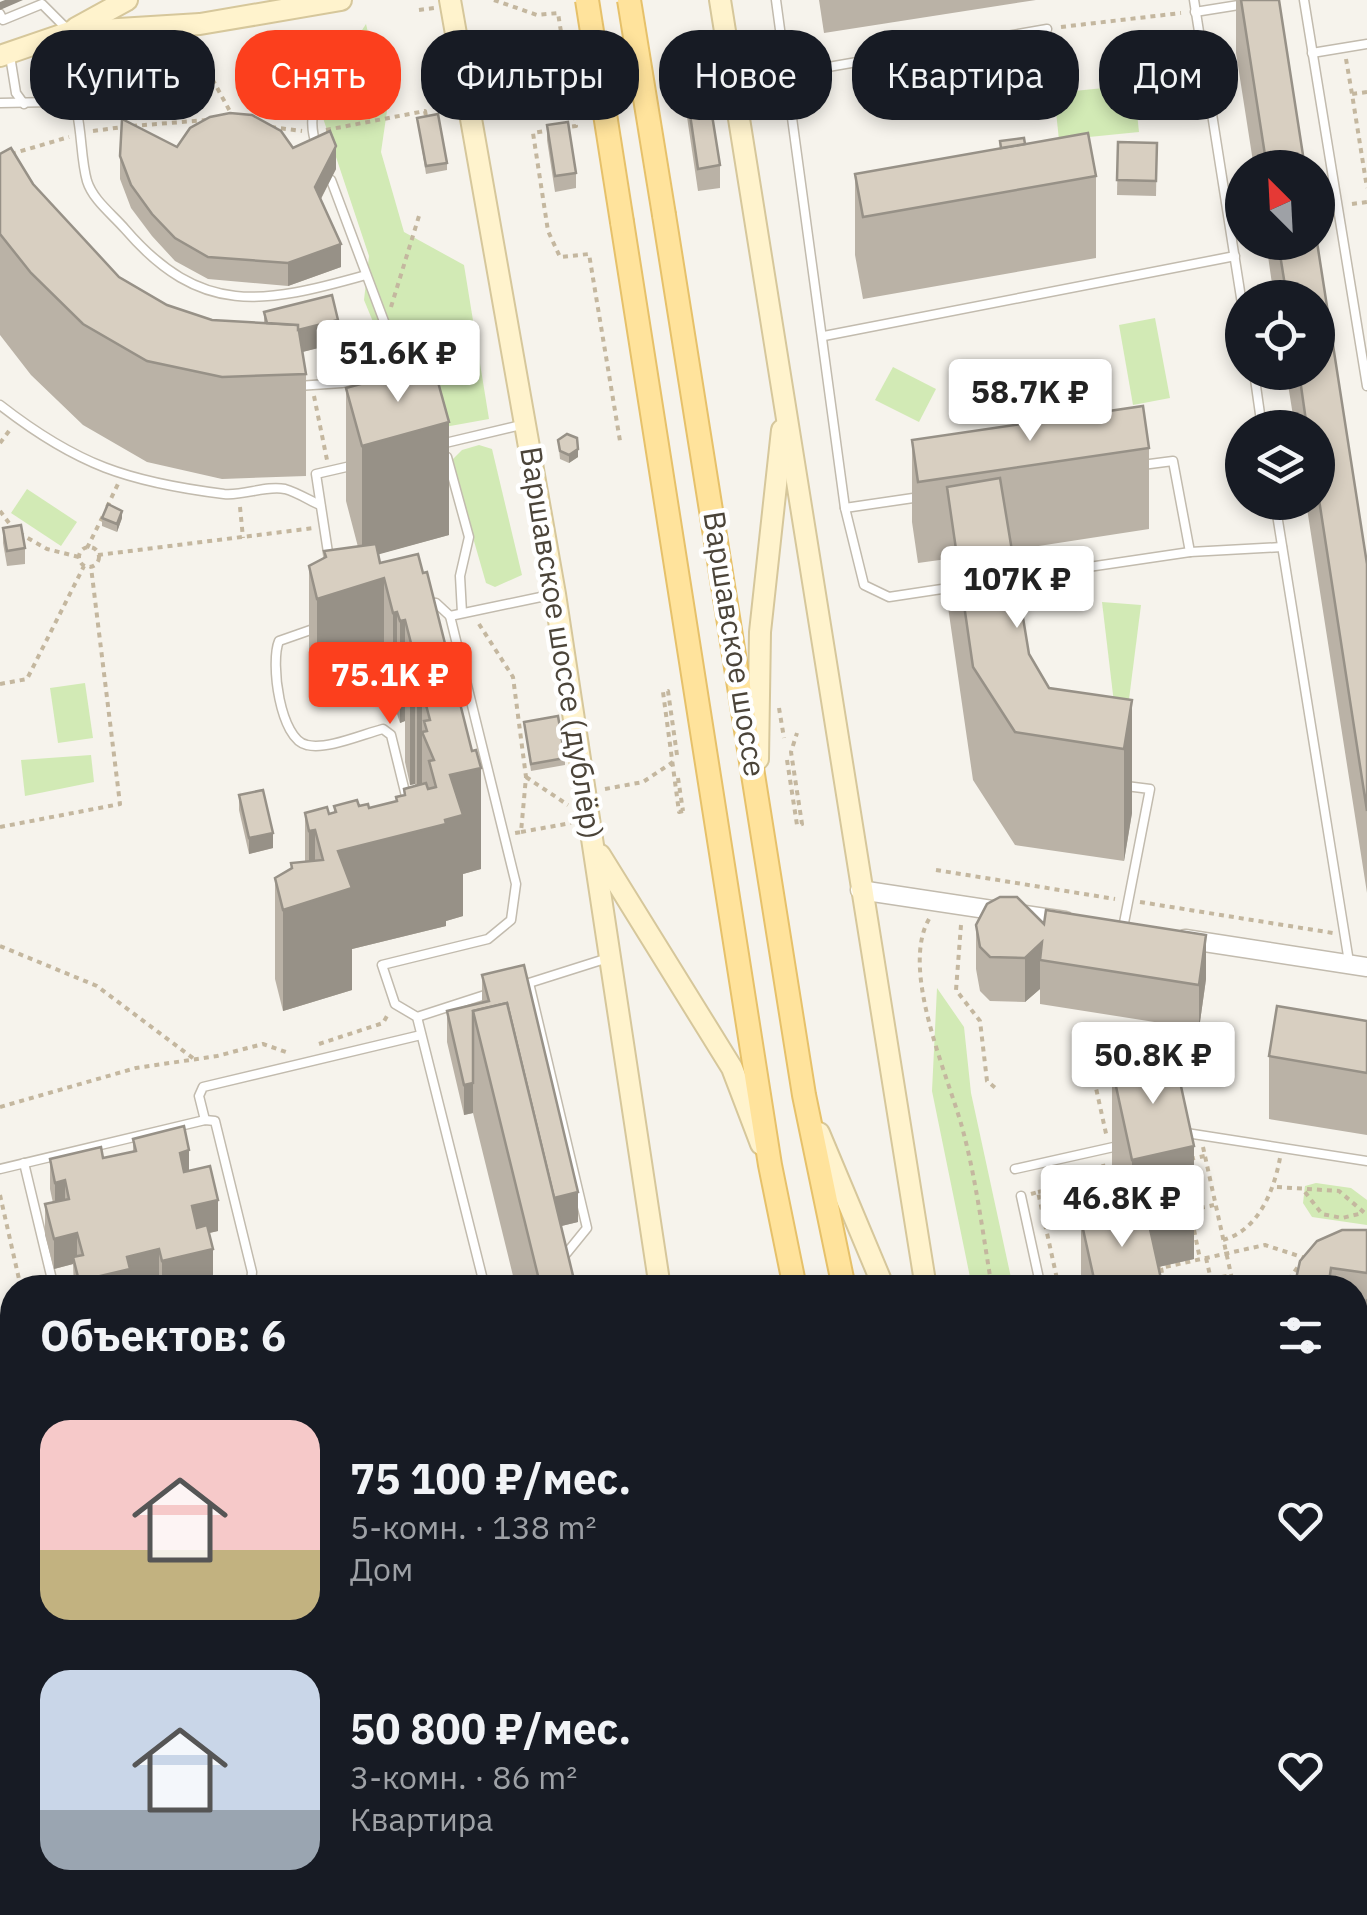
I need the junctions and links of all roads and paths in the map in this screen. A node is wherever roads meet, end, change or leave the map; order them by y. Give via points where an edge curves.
1 (127, 0) edge
2 (225, 0) edge
3 (341, 0) edge
4 (450, 0) edge
5 (494, 0) edge
6 (588, 0) edge
7 (630, 0) edge
8 (720, 0) edge
9 (776, 0) edge
10 (1194, 0) edge
11 (1304, 0) edge
12 (1250, 3) edge
13 (1195, 12) junction
14 (263, 13) junction
15 (1, 19) edge
16 (1046, 29) joint
17 (68, 30) edge
18 (74, 30) edge
19 (102, 30) edge
20 (781, 30) edge
21 (1367, 44) edge
22 (30, 46) edge
23 (1344, 48) junction
24 (1312, 53) junction
25 (5, 54) edge
26 (832, 66) edge
27 (215, 84) edge
28 (1367, 92) edge
29 (1352, 94) junction
30 (0, 103) edge
31 (24, 104) junction
32 (30, 104) edge
33 (79, 120) edge
34 (177, 120) edge
35 (210, 120) edge
36 (313, 120) edge
37 (794, 120) edge
38 (70, 123) dead end
39 (428, 124) edge
40 (255, 126) edge
41 (557, 129) junction
42 (312, 132) junction
43 (82, 133) junction
44 (70, 136) junction
45 (558, 139) edge
46 (0, 158) edge
47 (322, 158) edge
48 (331, 180) edge
49 (1367, 188) edge
50 (1225, 195) edge
51 (418, 216) dead end
52 (1225, 258) edge
53 (366, 276) junction
54 (386, 326) junction
55 (824, 336) junction
56 (402, 368) junction
57 (407, 384) edge
58 (279, 386) edge
59 (1367, 386) edge
60 (312, 387) junction
61 (784, 392) junction
62 (0, 405) edge
63 (18, 419) junction
64 (524, 424) junction
65 (620, 442) dead end
66 (0, 443) edge
67 (443, 444) junction
68 (430, 447) edge
69 (363, 463) edge
70 (1134, 466) edge
71 (329, 471) junction
72 (123, 475) junction
73 (239, 494) junction
74 (922, 497) edge
75 (320, 505) junction
76 (846, 508) junction
77 (0, 510) edge
78 (1277, 520) edge
79 (324, 527) junction
80 (16, 530) junction
81 (243, 538) junction
82 (0, 540) edge
83 (1282, 546) junction
84 (87, 548) junction
85 (1190, 552) junction
86 (98, 556) junction
87 (79, 557) junction
88 (330, 565) edge
89 (87, 566) junction
90 (1011, 579) junction
91 (994, 582) edge
92 (959, 587) edge
93 (554, 594) junction
94 (1014, 598) edge
95 (418, 602) edge
96 (467, 612) junction
97 (450, 616) junction
98 (338, 622) edge
99 (0, 684) edge
100 (779, 705) dead end
101 (797, 733) dead end
102 (784, 738) dead end
103 (677, 755) dead end
104 (787, 760) dead end
105 (673, 762) junction
106 (526, 776) junction
107 (678, 778) dead end
108 (1110, 784) edge
109 (592, 791) dead end
110 (757, 791) junction
111 (408, 806) edge
112 (590, 820) junction
113 (0, 828) edge
114 (521, 832) junction
115 (504, 836) junction
116 (594, 845) junction
117 (936, 870) dead end
118 (860, 890) junction
119 (1130, 901) junction
120 (1122, 929) junction
121 (1344, 935) junction
122 (0, 946) edge
123 (612, 957) junction
124 (1358, 965) edge
125 (502, 990) edge
126 (395, 1004) junction
127 (416, 1017) junction
128 (421, 1035) junction
129 (308, 1048) dead end
130 (290, 1054) dead end
131 (194, 1059) junction
132 (1092, 1070) dead end
133 (998, 1090) dead end
134 (804, 1095) junction
135 (0, 1108) edge
136 (205, 1120) junction
137 (1200, 1133) junction
138 (1164, 1136) edge
139 (1127, 1144) edge
140 (1282, 1146) junction
141 (1109, 1148) junction
142 (1205, 1156) junction
143 (1367, 1161) edge
144 (1179, 1162) edge
145 (24, 1163) junction
146 (770, 1165) junction
147 (0, 1169) edge
148 (1015, 1169) dead end
149 (1124, 1174) edge
150 (1105, 1178) junction
151 (1275, 1186) junction
152 (1038, 1192) junction
153 (1305, 1192) junction
154 (1186, 1194) edge
155 (0, 1195) edge
156 (1021, 1196) joint
157 (1216, 1205) junction
158 (1190, 1210) junction
159 (1365, 1214) edge
160 (1116, 1227) edge
161 (1224, 1240) junction
162 (1315, 1252) edge
163 (1226, 1253) junction
164 (1305, 1258) junction
165 (1203, 1259) junction
166 (1161, 1268) junction
167 (1144, 1272) edge
168 (564, 1274) edge
169 (18, 1275) edge
170 (51, 1275) edge
171 (252, 1275) edge
172 (482, 1275) edge
173 (658, 1275) edge
174 (792, 1275) edge
175 (841, 1275) edge
176 (879, 1275) edge
177 (924, 1275) edge
178 (990, 1275) edge
179 (1038, 1275) edge
180 (1057, 1275) edge
181 (1163, 1275) edge
182 (1209, 1275) edge
183 (1231, 1275) edge
184 (1293, 1275) edge

1 - 18 main road
2 - 14 main road
3 - 14 main road
4 - 64 main road, Варшавское шоссе (дублёр)
5 - 41 path via 538,15 558,12 576,126
6 - 146 main road, Варшавское шоссе, bridge
7 - 110 main road, Варшавское шоссе, bridge
8 - 61 main road
9 - 20 lane
10 - 13 lane
11 - 24 lane
12 - 13 lane
13 - 16 path
13 - 50 lane
14 - 19 main road
15 - 17 lane via 42,4
16 - 26 lane
21 - 23 lane
22 - 25 main road
23 - 24 lane
23 - 29 path
24 - 59 lane
25 - 31 lane
27 - 35 path via 236,123
28 - 29 path
29 - 49 path
30 - 31 lane
31 - 32 lane
33 - 43 lane
34 - 43 path
36 - 42 lane
37 - 55 lane
38 - 44 path
39 - 42 path via 424,111
40 - 42 path
41 - 45 path
41 - 65 path via 533,134 548,231 560,257 588,254
42 - 47 lane
43 - 44 path
43 - 53 lane via 93,194 148,255 188,284 269,298
44 - 46 path
48 - 53 lane
51 - 54 path
52 - 55 lane
53 - 54 lane
54 - 56 lane
55 - 76 lane
56 - 57 lane
56 - 60 lane
58 - 60 lane
60 - 71 path
61 - 110 main road via 760,632
61 - 118 main road
62 - 63 lane
63 - 66 path
63 - 72 lane via 99,469
64 - 67 lane
64 - 93 main road, Варшавское шоссе (дублёр)
67 - 68 lane
67 - 96 lane via 470,537 460,576
69 - 71 lane
70 - 85 lane via 1173,461
71 - 75 lane via 316,474
72 - 73 lane
72 - 84 path
73 - 75 lane via 283,488
73 - 81 path
74 - 76 lane
75 - 79 lane
76 - 92 lane via 864,585 889,597
77 - 80 path
78 - 83 lane
79 - 81 path
79 - 88 lane
80 - 82 path
80 - 87 path via 38,545
81 - 86 path
83 - 85 lane
83 - 121 lane
84 - 86 path
84 - 87 path
85 - 90 lane
86 - 89 path
87 - 89 path
89 - 99 path via 27,679
89 - 113 path via 120,804
90 - 91 lane
90 - 94 lane
93 - 96 lane
93 - 112 main road, Варшавское шоссе (дублёр)
95 - 97 lane via 436,602
96 - 97 lane
96 - 106 path via 512,677
97 - 115 lane
98 - 111 lane via 279,641 271,658 288,729 310,746 383,729 391,735
100 - 102 path
101 - 104 path via 797,825
103 - 105 path via 668,691 663,692
105 - 107 path via 679,812
105 - 109 path via 643,782
106 - 112 path
106 - 114 path
108 - 119 lane via 1150,789
110 - 134 main road, Варшавское шоссе
112 - 114 path
112 - 116 main road, Варшавское шоссе (дублёр)
114 - 115 path
115 - 126 lane via 516,884 511,920 488,939 382,965
116 - 123 main road, Варшавское шоссе (дублёр)
116 - 146 main road via 732,1068
117 - 119 path
118 - 120 street
118 - 177 main road
119 - 120 lane
119 - 121 path
120 - 124 street
121 - 124 lane
122 - 131 path via 97,986
123 - 168 lane via 524,984 587,1228 561,1260
123 - 173 main road, Варшавское шоссе (дублёр)
125 - 127 lane
126 - 127 lane
126 - 129 path via 384,1023
127 - 128 lane
128 - 136 lane via 202,1087
128 - 172 lane
130 - 131 path via 262,1044
131 - 135 path via 136,1068
132 - 141 path
133 - 178 path via 987,1081 980,1021 956,990 961,922 927,918 923,1000 962,1127
134 - 175 main road, Варшавское шоссе
134 - 176 main road
136 - 145 lane
136 - 171 lane via 218,1128
137 - 138 lane
137 - 140 lane
137 - 142 path
139 - 141 lane
140 - 143 lane
140 - 151 path
141 - 148 lane
141 - 150 path
142 - 144 path
142 - 157 path
145 - 147 lane
145 - 170 lane
146 - 174 main road, Варшавское шоссе
149 - 150 path
150 - 152 path
150 - 160 path
151 - 153 path
151 - 161 path
152 - 156 path
152 - 180 path
153 - 159 path via 1339,1191
153 - 159 path via 1322,1214
154 - 158 path
155 - 169 path
156 - 179 lane
157 - 158 path
157 - 161 path
158 - 165 path
161 - 163 path
162 - 164 path
163 - 164 path via 1270,1245
163 - 165 path
163 - 183 path
164 - 184 path
165 - 166 path
165 - 182 path
166 - 167 path
166 - 181 path

